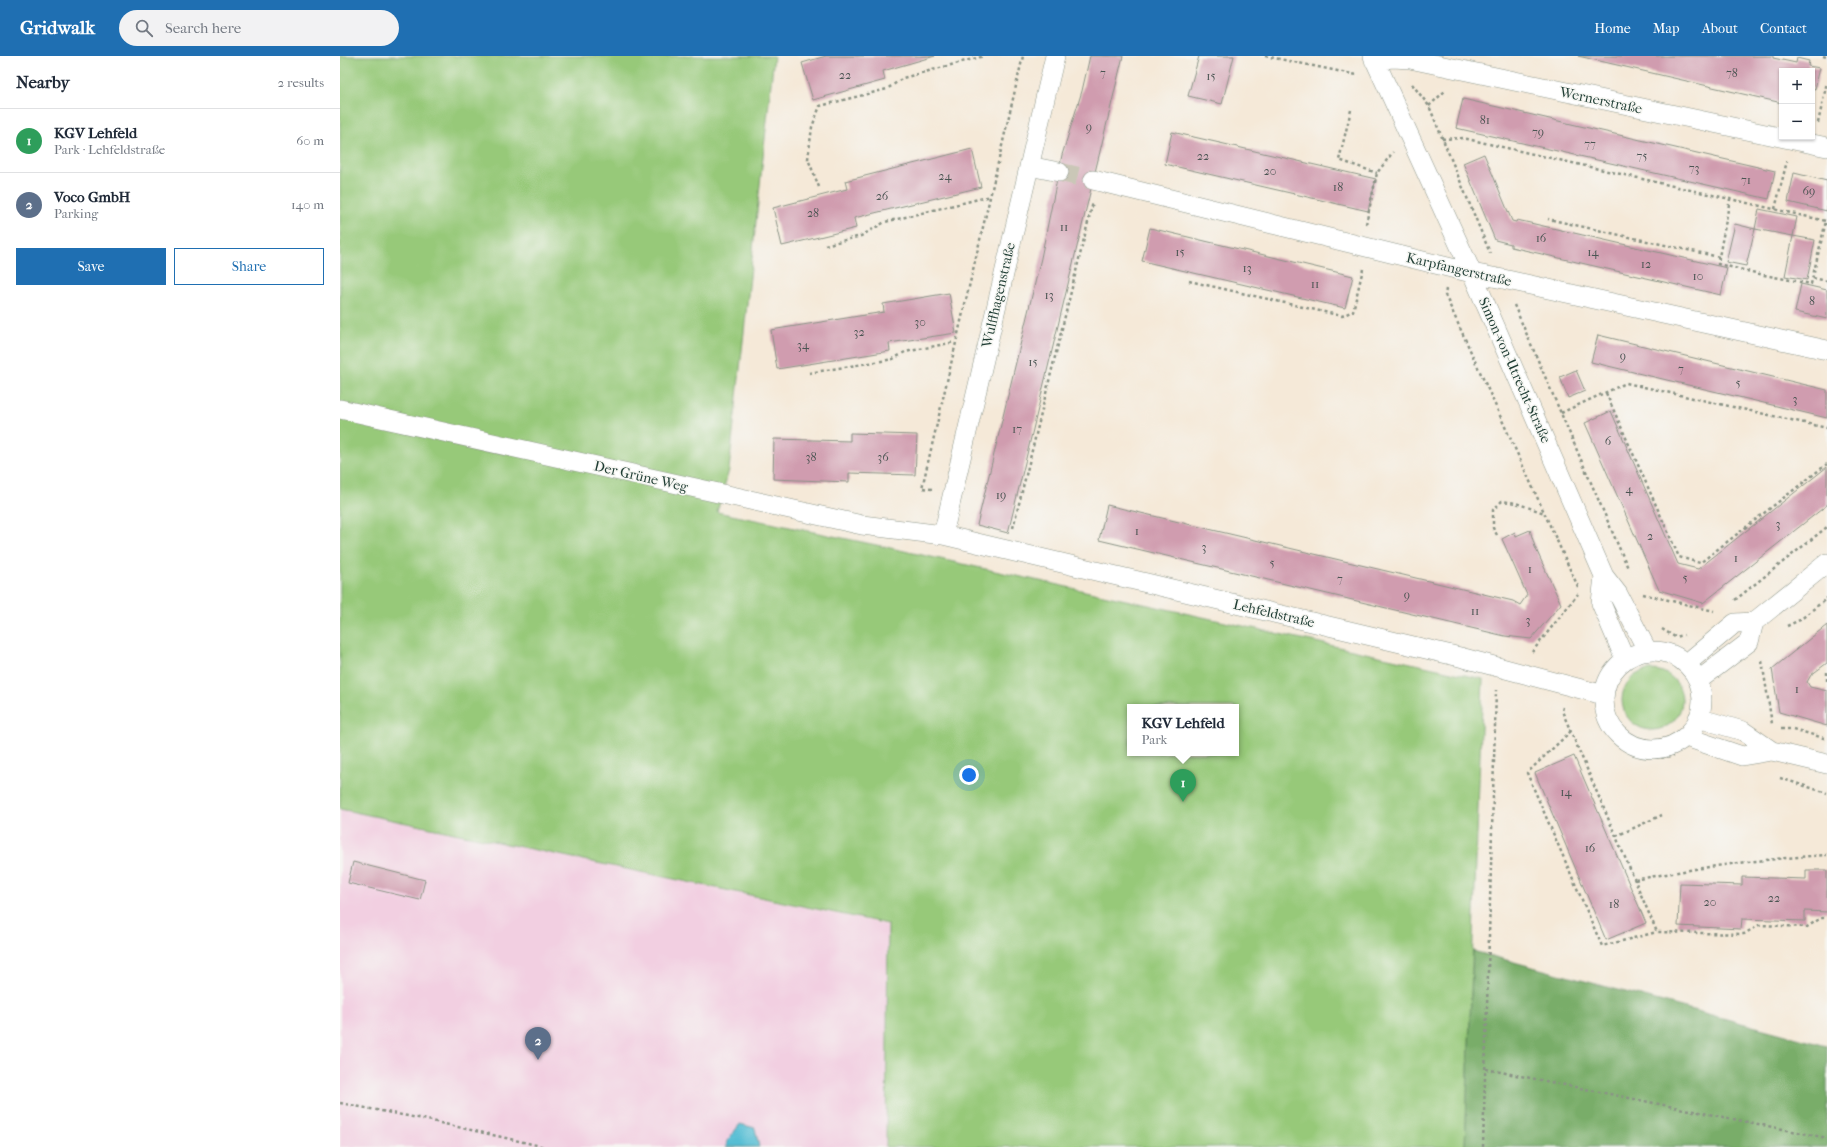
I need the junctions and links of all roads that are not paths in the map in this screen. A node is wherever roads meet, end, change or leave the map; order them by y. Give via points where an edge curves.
1 (1055, 56) edge
2 (1373, 58) edge
3 (1820, 146) edge
4 (1029, 166) junction
5 (1059, 172) tunnel mouth
6 (1096, 181) tunnel mouth
7 (1472, 274) junction
8 (1827, 350) edge
9 (340, 409) edge
10 (943, 535) junction
11 (1827, 563) edge
12 (1604, 576) junction
13 (1754, 622) junction
14 (1647, 650) junction
15 (1625, 659) junction
16 (1686, 664) junction
17 (1699, 680) junction
18 (1604, 695) junction
19 (1698, 718) junction
20 (1686, 737) junction
21 (1772, 751) junction
22 (1827, 764) edge

1 - 4 street, Wulffhagenstraße
2 - 3 street, Wernerstraße via 1410,59
2 - 7 street, Simon-von-Utrecht-Straße
4 - 5 street
4 - 10 street, Wulffhagenstraße
6 - 7 street, Karpfangerstraße
7 - 8 street, Karpfangerstraße
7 - 12 street, Simon-von-Utrecht-Straße
9 - 10 street, Der Grüne Weg via 862,525
10 - 18 street, Lehfeldstraße via 1460,657
11 - 13 street
12 - 14 street, Simon-von-Utrecht-Straße via 1618,594
12 - 15 street, Simon-von-Utrecht-Straße via 1601,603
13 - 16 street via 1736,623
13 - 17 street via 1749,642
14 - 15 street
14 - 16 street via 1658,650 1677,657
15 - 18 street via 1614,668 1607,681
16 - 17 street
17 - 19 street via 1702,702
18 - 20 street via 1605,713 1613,729 1626,741 1642,748 1659,748
19 - 20 street
19 - 21 street via 1743,731
20 - 21 street via 1742,756
21 - 22 street

